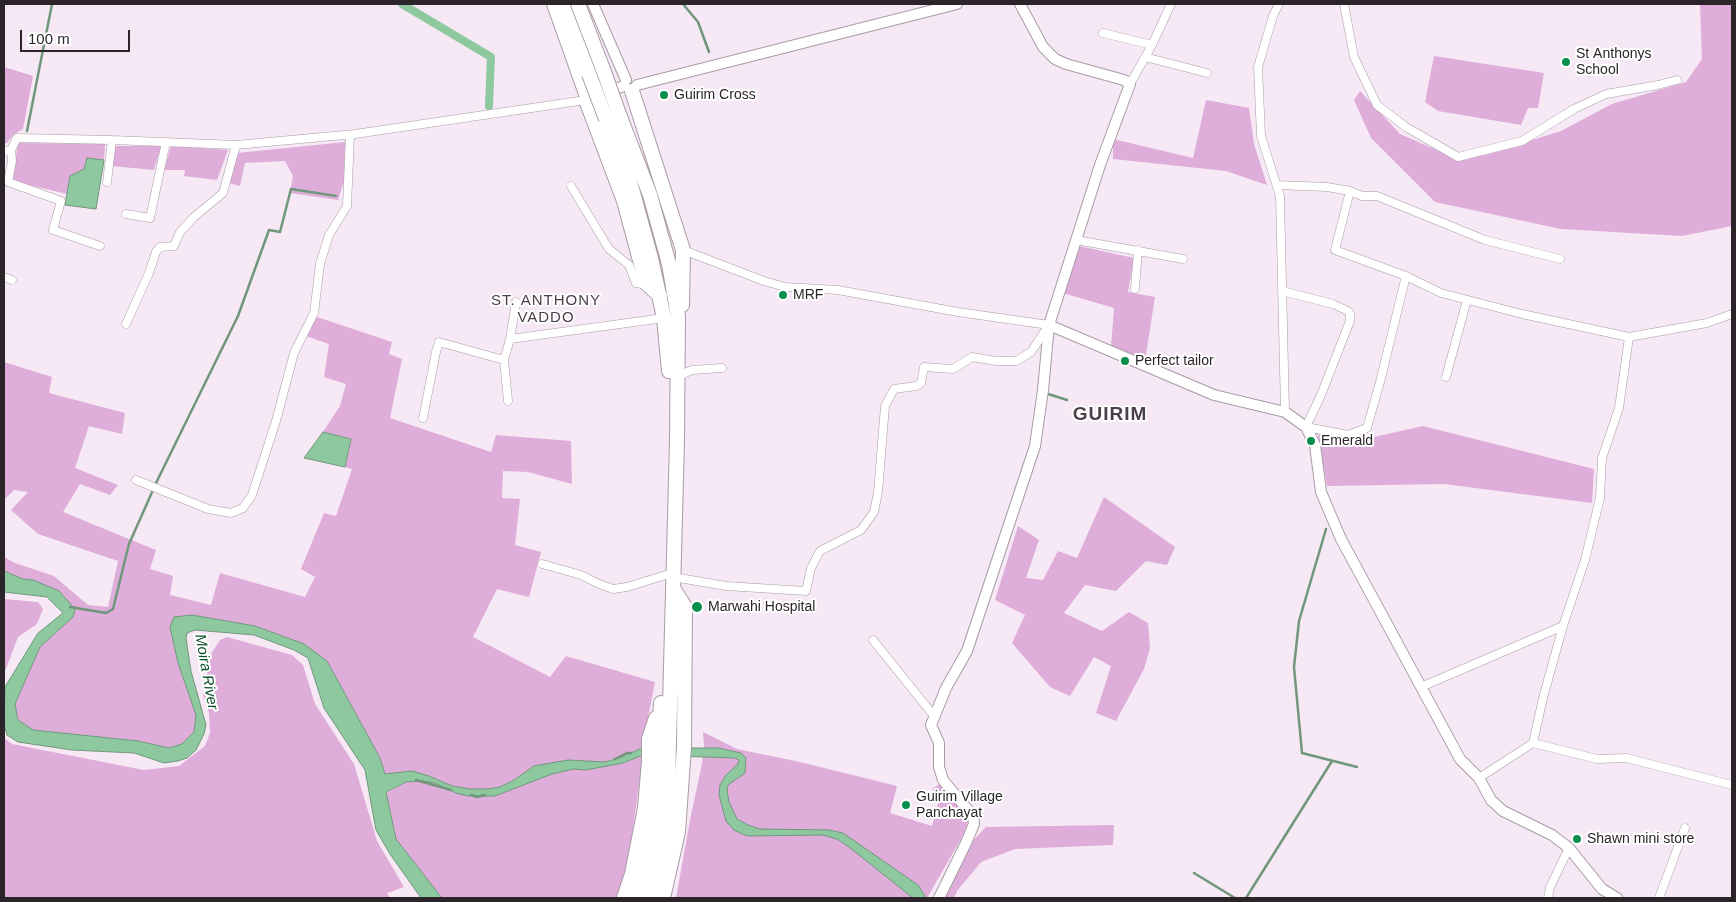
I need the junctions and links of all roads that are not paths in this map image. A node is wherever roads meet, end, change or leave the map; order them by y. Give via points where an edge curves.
1 (552, 4) edge
2 (562, 4) edge
3 (578, 4) edge
4 (593, 4) edge
5 (957, 4) edge
6 (1020, 4) edge
7 (1171, 4) edge
8 (1279, 4) edge
9 (1344, 4) edge
10 (1103, 33) dead end
11 (1152, 45) junction
12 (1145, 57) junction
13 (1207, 74) dead end
14 (1677, 80) dead end
15 (1130, 84) junction
16 (630, 86) junction
17 (586, 100) junction
18 (613, 116) junction
19 (350, 135) junction
20 (112, 140) junction
21 (166, 142) junction
22 (236, 145) junction
23 (8, 150) edge
24 (107, 182) dead end
25 (1277, 185) junction
26 (572, 186) dead end
27 (1350, 191) junction
28 (126, 214) dead end
29 (1076, 240) junction
30 (100, 246) dead end
31 (682, 250) junction
32 (1138, 250) junction
33 (1183, 259) dead end
34 (1560, 259) dead end
35 (4, 276) edge
36 (1406, 276) junction
37 (12, 280) dead end
38 (647, 285) junction
39 (1135, 288) dead end
40 (1282, 291) junction
41 (660, 296) junction
42 (1467, 300) junction
43 (516, 302) dead end
44 (1732, 314) edge
45 (671, 317) junction
46 (126, 324) dead end
47 (1049, 325) junction
48 (1629, 337) junction
49 (510, 339) junction
50 (504, 360) junction
51 (722, 368) dead end
52 (678, 376) junction
53 (1446, 377) dead end
54 (508, 401) dead end
55 (1285, 412) junction
56 (423, 418) dead end
57 (1306, 427) junction
58 (136, 480) dead end
59 (542, 564) dead end
60 (671, 580) junction
61 (1563, 626) junction
62 (873, 640) dead end
63 (1421, 687) junction
64 (661, 700) junction
65 (934, 716) junction
66 (1533, 743) junction
67 (1479, 778) junction
68 (1732, 784) edge
69 (1685, 828) dead end
70 (1570, 848) junction
71 (624, 898) edge
72 (636, 898) edge
73 (651, 898) edge
74 (663, 898) edge
75 (939, 898) edge
76 (1548, 898) edge
77 (1617, 898) edge
78 (1660, 898) edge

1 - 17 street
2 - 18 highway, bridge via 588,74
3 - 18 highway, bridge via 603,69
4 - 16 street
5 - 16 street
6 - 15 street via 1055,59
7 - 11 street
8 - 25 street via 1272,16 1258,67 1261,136
9 - 14 street via 1354,57 1378,105 1406,127 1458,157 1522,141 1574,109 1606,94
10 - 11 street
11 - 12 street
12 - 13 street
12 - 15 street
15 - 29 street
16 - 17 street
16 - 31 highway
17 - 19 street
17 - 38 highway via 624,201
18 - 41 highway
18 - 45 highway via 650,195 669,264
19 - 22 street
19 - 58 street via 347,206 330,234 320,264 314,313 294,353 252,495 243,508 231,513 208,509
20 - 21 street
20 - 23 street via 17,138
20 - 24 street
21 - 22 street
21 - 28 street via 150,218
22 - 46 street via 223,193 184,227 174,246 160,247 156,252
23 - 30 street via 12,161 8,182 61,201 54,230
25 - 27 street
25 - 40 street
26 - 38 street via 609,249 629,265 636,283
27 - 34 street via 1362,196 1377,196 1485,240
27 - 36 street via 1335,250
29 - 32 street
29 - 47 street
31 - 45 highway via 682,305
31 - 47 street via 785,287 838,290
32 - 33 street
32 - 39 street
35 - 37 street
36 - 42 street via 1440,293
36 - 57 street via 1367,428 1348,435
38 - 41 highway
40 - 55 street
40 - 57 street via 1333,304 1350,314 1350,321
41 - 45 highway
42 - 48 street
42 - 53 street
43 - 49 street
44 - 48 street via 1707,323
45 - 49 street
45 - 52 highway
45 - 60 highway
47 - 55 street via 1214,395
47 - 60 street via 1031,352 1016,361 972,357 952,370 924,367 921,383 894,389 884,406 874,512 861,530 820,551 811,568 806,591
47 - 65 street via 1035,446 966,652
48 - 61 street via 1619,408 1602,458 1600,498 1585,560
49 - 50 street
50 - 54 street
50 - 56 street via 439,342
51 - 52 street via 692,370
52 - 60 highway
55 - 57 street
57 - 63 street via 1315,445 1322,492 1341,539
59 - 60 street via 581,575 613,589
60 - 64 highway
60 - 73 highway via 667,817
60 - 74 highway via 685,607 684,747 678,832
61 - 63 street
61 - 66 street
62 - 65 street
63 - 67 street via 1460,759
64 - 71 highway via 649,739 644,808 632,874
64 - 72 highway via 654,817
65 - 75 street via 931,725 939,744 943,780 973,816 974,824
66 - 67 street
66 - 68 street via 1597,759 1626,758
67 - 70 street via 1491,800 1503,812 1552,835
69 - 78 street
70 - 76 street via 1550,887
70 - 77 street via 1602,890

